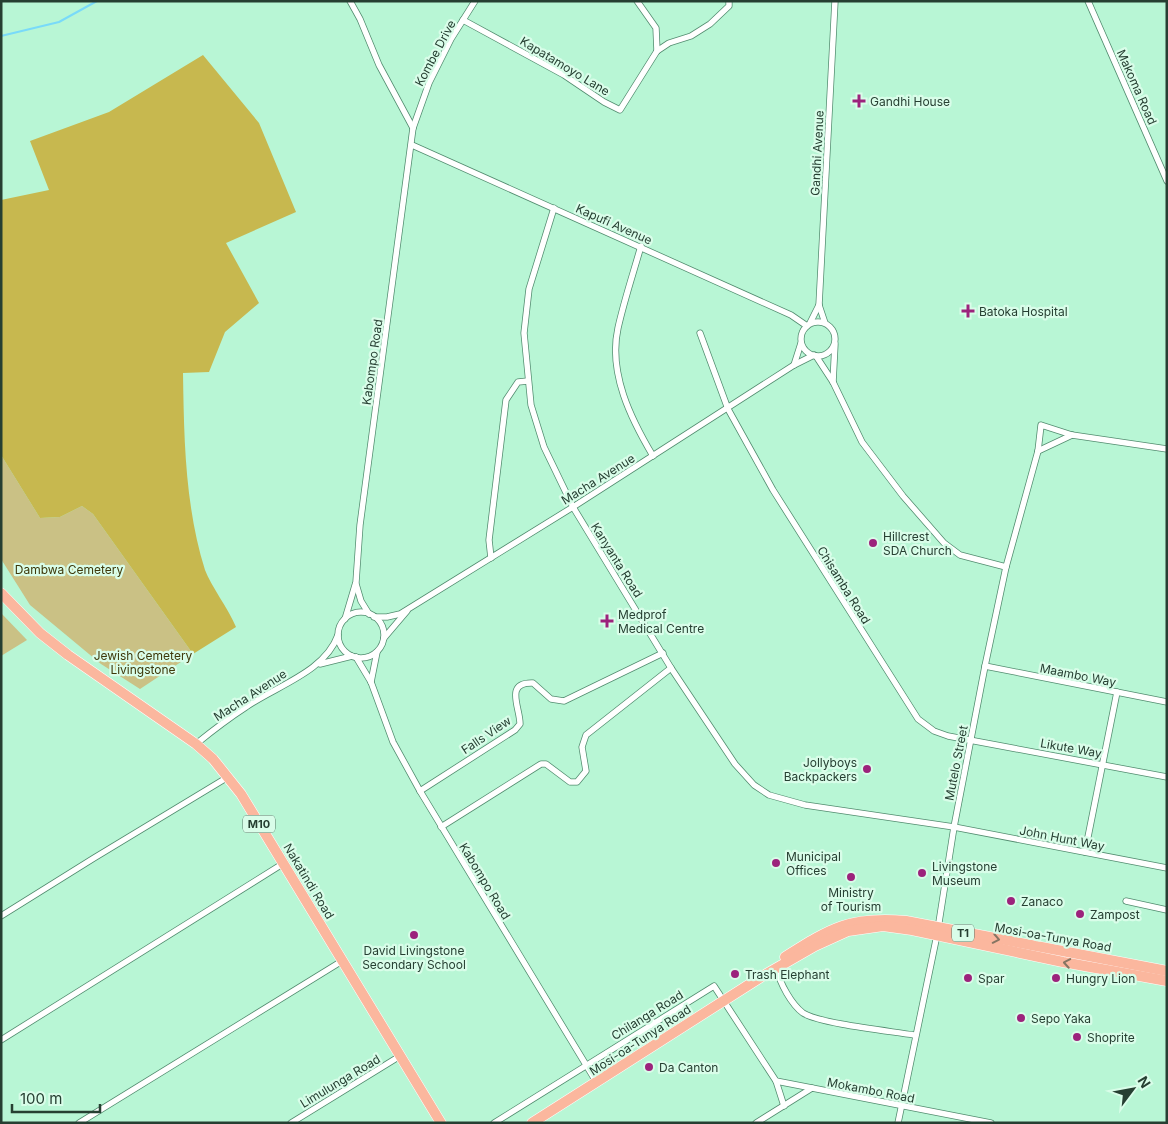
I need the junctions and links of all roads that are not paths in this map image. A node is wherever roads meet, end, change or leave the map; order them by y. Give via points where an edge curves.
1 (350, 1) edge
2 (475, 1) edge
3 (638, 1) edge
4 (729, 1) edge
5 (835, 1) edge
6 (1088, 1) edge
7 (463, 20) junction
8 (657, 51) junction
9 (413, 128) junction
10 (412, 145) junction
11 (1167, 181) edge
12 (554, 208) junction
13 (640, 246) junction
14 (819, 305) junction
15 (825, 323) junction
16 (808, 324) junction
17 (700, 333) dead end
18 (835, 340) junction
19 (801, 343) junction
20 (815, 355) junction
21 (794, 365) junction
22 (528, 380) junction
23 (833, 382) junction
24 (728, 409) junction
25 (1072, 435) junction
26 (1167, 449) edge
27 (1038, 451) junction
28 (653, 456) junction
29 (573, 506) junction
30 (491, 558) junction
31 (1006, 567) junction
32 (356, 582) junction
33 (1, 593) edge
34 (412, 606) junction
35 (372, 615) junction
36 (345, 619) junction
37 (338, 635) junction
38 (383, 639) junction
39 (376, 652) junction
40 (663, 652) junction
41 (354, 657) junction
42 (316, 665) junction
43 (985, 666) junction
44 (671, 668) junction
45 (371, 682) junction
46 (1117, 692) junction
47 (1167, 702) edge
48 (971, 740) junction
49 (196, 744) junction
50 (1103, 764) junction
51 (228, 777) junction
52 (1167, 777) edge
53 (420, 791) junction
54 (441, 827) junction
55 (954, 827) junction
56 (1085, 852) junction
57 (284, 863) junction
58 (1167, 868) edge
59 (1126, 901) dead end
60 (1167, 910) edge
61 (1, 916) edge
62 (938, 931) junction
63 (342, 961) junction
64 (1167, 970) edge
65 (774, 972) junction
66 (1167, 980) edge
67 (725, 1000) junction
68 (653, 1022) junction
69 (914, 1035) junction
70 (1, 1040) edge
71 (663, 1040) junction
72 (400, 1056) junction
73 (586, 1064) junction
74 (776, 1081) junction
75 (596, 1082) junction
76 (812, 1088) junction
77 (784, 1106) junction
78 (901, 1107) junction
79 (79, 1123) edge
80 (291, 1123) edge
81 (440, 1123) edge
82 (494, 1123) edge
83 (532, 1123) edge
84 (756, 1123) edge
85 (898, 1123) edge
86 (991, 1123) edge

1 - 9 street
2 - 7 street, Kombe Drive
3 - 8 street via 656,28
4 - 8 street via 710,24
5 - 14 street, Gandhi Avenue
6 - 11 street, Makoma Road
7 - 8 street, Kapatamoyo Lane via 564,75 618,110 622,109
7 - 9 street, Kombe Drive via 429,83
9 - 10 street, Kombe Drive
10 - 12 street, Kapufi Avenue
10 - 32 street, Kabompo Road via 360,525
12 - 13 street, Kapufi Avenue
12 - 22 street, Kanyanta Road via 528,289 524,333
13 - 16 street, Kapufi Avenue
13 - 28 street via 617,330 618,372 623,396 636,428
14 - 15 street, Gandhi Avenue
14 - 16 street, Gandhi Avenue
15 - 16 street
15 - 18 street via 833,331
16 - 19 street
17 - 24 street, Chisamba Road
18 - 20 street via 826,353
18 - 23 street
19 - 20 street
19 - 21 street
20 - 21 street, Macha Avenue
20 - 23 street
21 - 24 street, Macha Avenue
22 - 29 street, Kanyanta Road via 531,405 544,447
22 - 30 street via 518,382 506,400 489,540
23 - 31 street via 862,442 944,543 960,555
24 - 28 street, Macha Avenue
24 - 48 street, Chisamba Road via 772,490 918,719 934,731
25 - 26 street
25 - 27 street
25 - 27 street, Mutelo Street via 1041,425
27 - 31 street, Mutelo Street
28 - 29 street, Macha Avenue
29 - 30 street, Macha Avenue
29 - 40 street, Kanyanta Road
30 - 34 street, Macha Avenue
31 - 43 street, Mutelo Street
32 - 35 street, Kabompo Road via 361,601
32 - 36 street, Kabompo Road
33 - 49 highway, Nakatindi Road / M10 via 20,615 61,649
34 - 35 street, Macha Avenue via 387,617
34 - 38 street, Macha Avenue
35 - 36 street via 355,613
35 - 38 street via 381,624
36 - 37 street
37 - 41 street via 343,649
37 - 42 street, Macha Avenue via 331,652
38 - 39 street
39 - 41 street via 370,656
39 - 45 street, Kabompo Road
40 - 44 street, Kanyanta Road
40 - 53 street, Falls View via 564,701 551,699 533,683 518,688 515,696 520,724 515,730
41 - 42 street, Macha Avenue
41 - 45 street, Kabompo Road
42 - 49 street, Macha Avenue via 246,706
43 - 46 street, Maambo Way
43 - 48 street, Mutelo Street
44 - 54 street via 586,735 582,747 586,771 577,782 570,782 546,764 540,764
44 - 55 street, Kanyanta Road via 735,764 754,785 769,795 805,805
45 - 53 street, Kabompo Road via 393,742
46 - 47 street, Maambo Way
46 - 50 street
48 - 50 street, Likute Way
48 - 55 street, Mutelo Street
49 - 51 highway, Nakatindi Road / M10
50 - 52 street, Likute Way
50 - 56 street
51 - 57 highway, Nakatindi Road / M10
51 - 61 street
53 - 54 street, Kabompo Road
54 - 73 street, Kabompo Road
55 - 56 street, John Hunt Way
55 - 62 street, Mutelo Street
56 - 58 street, John Hunt Way
57 - 63 highway, Nakatindi Road / M10
57 - 70 street
59 - 60 street
62 -> 64 highway, Mosi-oa-Tunya Road / T1
62 - 65 highway, Mosi-oa-Tunya Road / T1 via 883,919 854,922 830,929
66 -> 62 highway, Mosi-oa-Tunya Road / T1 via 1064,962
62 - 69 street, Mutelo Street
63 - 72 highway, Nakatindi Road / M10
63 - 79 street
65 - 67 highway, Mosi-oa-Tunya Road / T1
65 - 69 street via 803,1012 819,1019
67 - 68 street, Chilanga Road via 716,987 711,986
67 - 71 highway, Mosi-oa-Tunya Road / T1
67 - 74 street, Chilanga Road
68 - 71 street
68 - 73 street, Chilanga Road
69 - 78 street, Mutelo Street
71 - 75 highway, Mosi-oa-Tunya Road / T1
72 - 80 street, Limulunga Road
72 - 81 highway, Nakatindi Road / M10
73 - 75 street, Kabompo Road
73 - 82 street, Chilanga Road
74 - 76 street
74 - 77 street, Chilanga Road
75 - 83 highway, Mosi-oa-Tunya Road / T1
76 - 77 street, Mokambo Road
76 - 78 street, Mokambo Road
77 - 84 street, Mokambo Road
78 - 85 street, Mutelo Street
78 - 86 street, Mokambo Road

